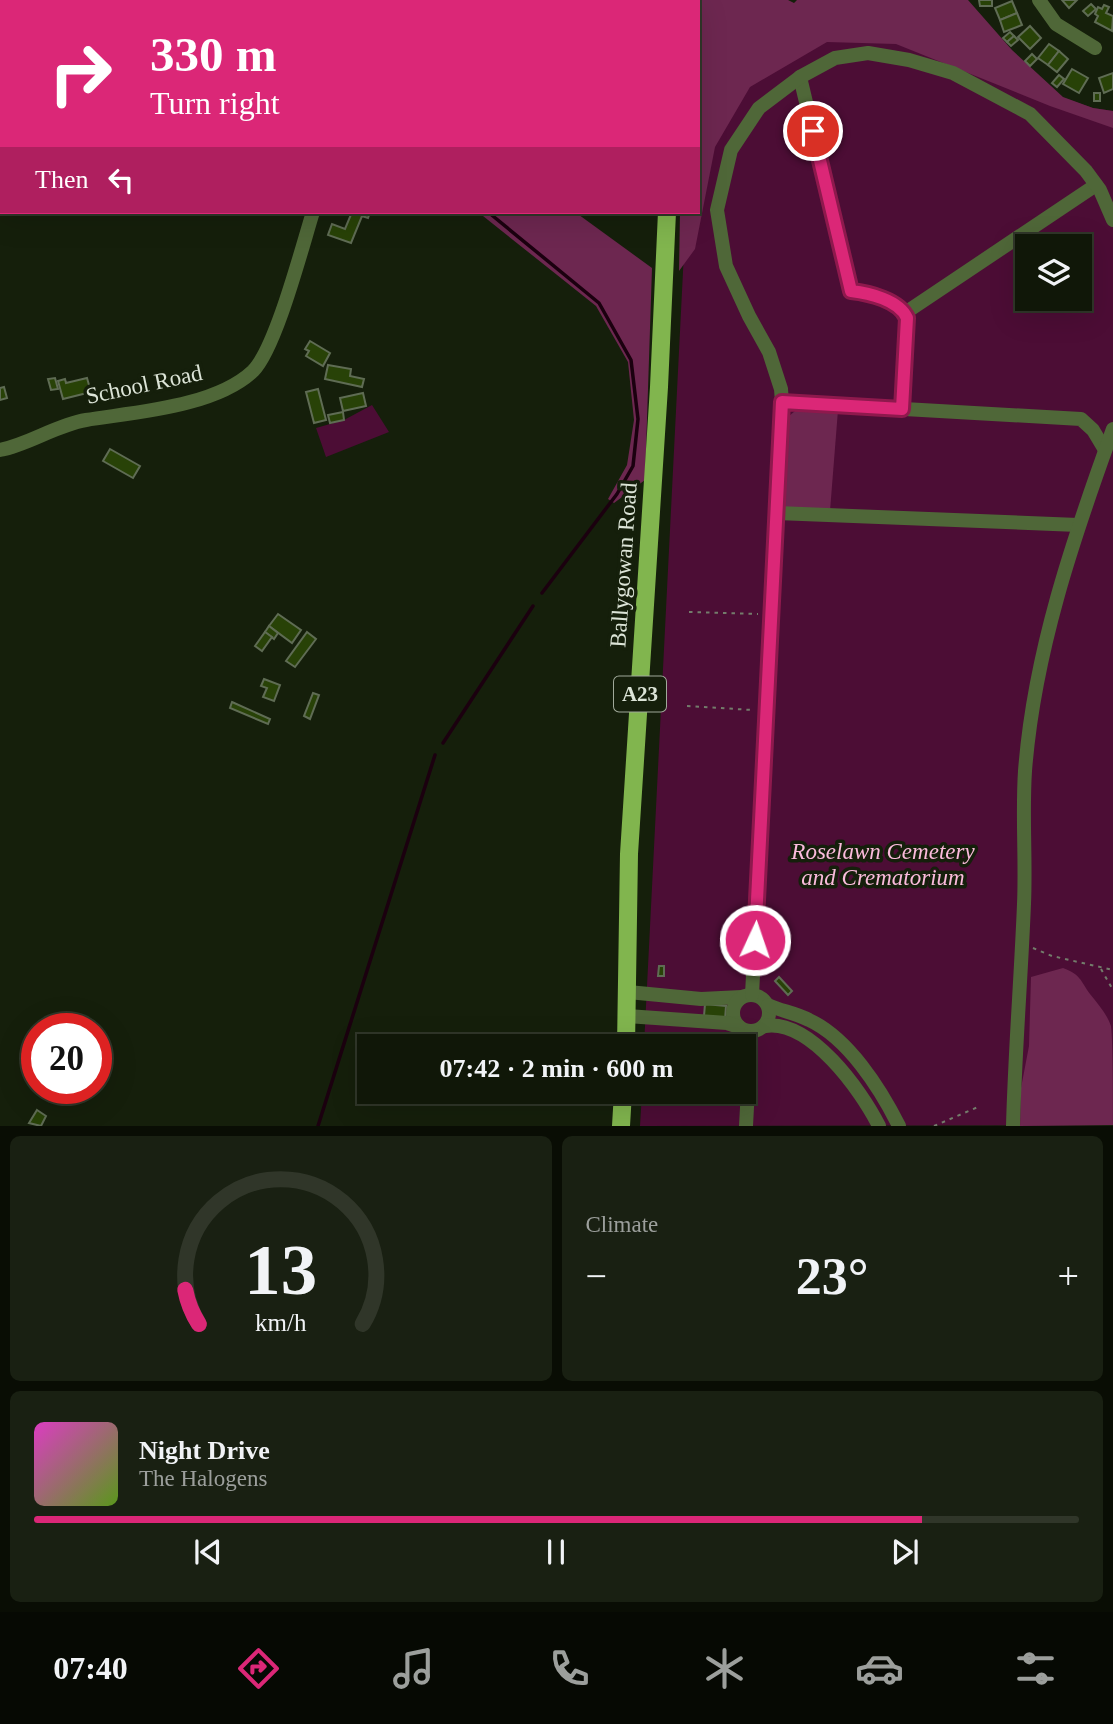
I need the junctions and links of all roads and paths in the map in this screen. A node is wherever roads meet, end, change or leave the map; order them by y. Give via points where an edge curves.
1 (1039, 0) edge
2 (1095, 48) dead end
3 (800, 78) junction
4 (1096, 186) junction
5 (312, 214) edge
6 (667, 214) edge
7 (1113, 220) edge
8 (905, 313) junction
9 (782, 402) junction
10 (902, 409) junction
11 (1113, 429) edge
12 (0, 450) edge
13 (1105, 450) junction
14 (1106, 469) edge
15 (777, 513) junction
16 (1078, 525) junction
17 (689, 612) dead end
18 (773, 615) junction
19 (687, 706) dead end
20 (767, 710) junction
21 (1021, 943) junction
22 (1100, 968) junction
23 (1113, 970) edge
24 (1113, 989) edge
25 (628, 992) junction
26 (747, 996) junction
27 (768, 1005) junction
28 (627, 1016) junction
29 (752, 1028) junction
30 (626, 1034) edge
31 (622, 1104) edge
32 (978, 1107) dead end
33 (621, 1125) edge
34 (746, 1125) edge
35 (879, 1125) edge
36 (899, 1125) edge
37 (934, 1125) edge
38 (1013, 1125) edge

1 - 2 street via 1056,24
3 - 4 street via 835,58 868,54 953,73 1030,114
3 - 8 street via 851,291 867,293
3 - 9 street via 759,108 732,150 717,210 726,266 769,352
4 - 7 street
4 - 8 street
5 - 12 street, School Road via 268,348 253,371 206,397 82,421
6 - 25 main road, Ballygowan Road / A23 via 629,854
8 - 10 street
9 - 10 street
9 - 15 street
10 - 13 street via 1081,419
11 - 13 street
13 - 14 street
14 - 16 street
15 - 16 street
15 - 18 street
16 - 21 street via 1038,683 1025,771
17 - 18 path
18 - 20 street
19 - 20 path
20 - 26 street
21 - 22 path
21 - 38 street
22 - 23 path
22 - 24 path
25 - 26 street via 701,999
25 - 28 main road, Ballygowan Road / A23
26 - 27 street via 763,999
26 - 29 street via 733,1009 733,1016
27 - 29 street via 770,1013
27 - 36 street via 810,1020 830,1034 871,1076
28 - 29 street
28 - 30 main road, Ballygowan Road / A23
29 - 34 street
29 - 35 street via 779,1025 832,1058
31 - 33 main road
32 - 37 path

